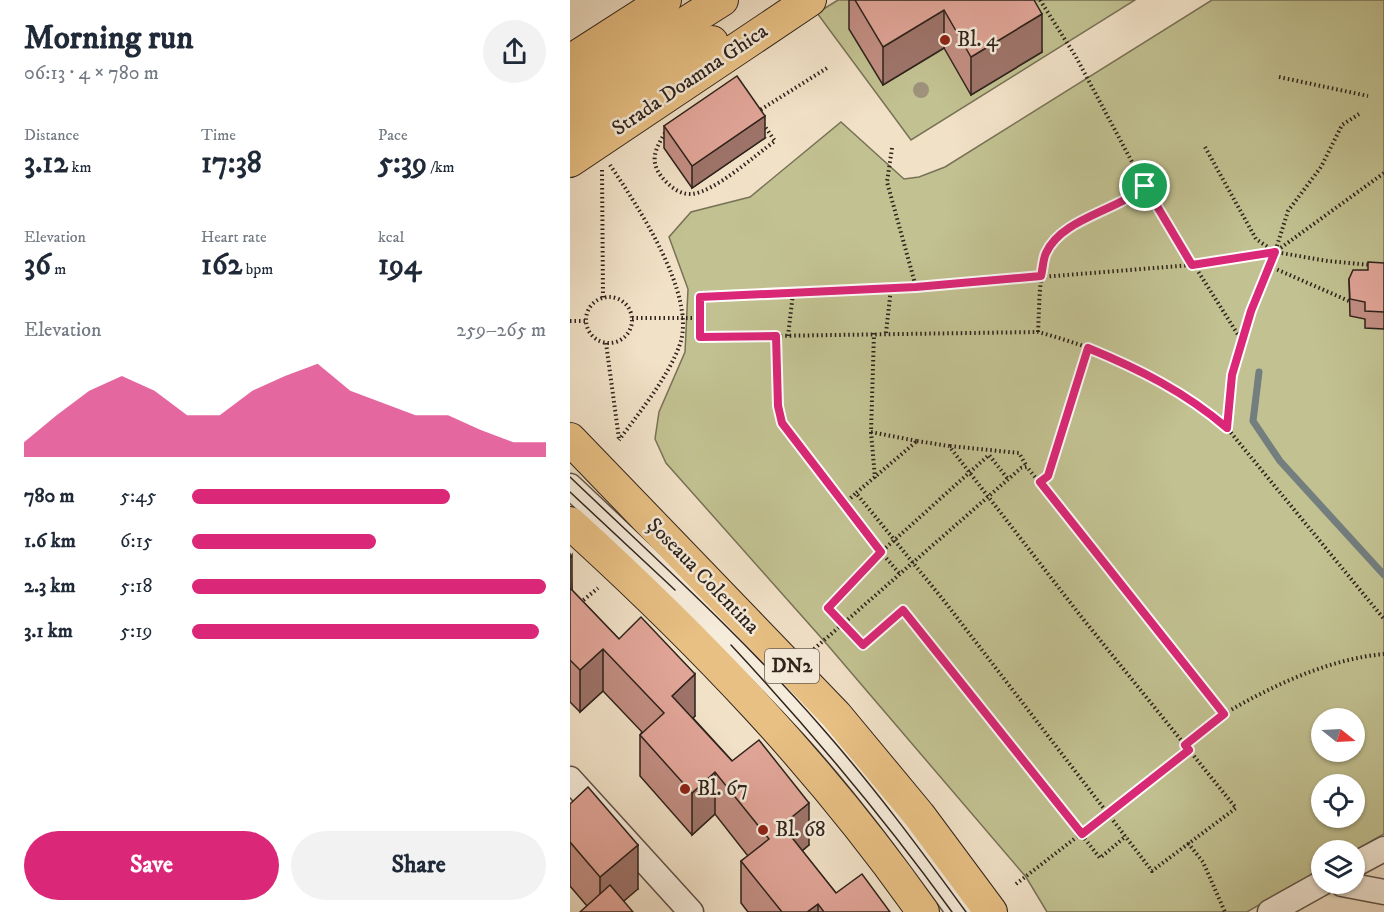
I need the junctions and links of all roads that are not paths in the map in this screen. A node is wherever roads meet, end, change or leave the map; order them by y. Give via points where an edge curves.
1 (665, 0) edge
2 (722, 0) edge
3 (781, 0) edge
4 (810, 0) edge
5 (570, 61) edge
6 (603, 92) junction
7 (570, 96) edge
8 (578, 151) edge
9 (570, 439) edge
10 (570, 486) edge
11 (570, 523) edge
12 (570, 778) edge
13 (1384, 849) edge
14 (1365, 859) edge
15 (1365, 888) edge
16 (1311, 889) edge
17 (1384, 892) edge
18 (691, 912) edge
19 (923, 912) edge
20 (959, 912) edge
21 (991, 912) edge
22 (1270, 912) edge

1 - 5 main road
2 - 6 main road
3 - 6 main road
4 - 8 main road, Strada Doamna Ghica
6 - 7 main road
6 - 8 main road
9 - 21 main road, Șoseaua Colentina / DN2 via 836,715 919,815
10 - 20 street via 716,624 814,728 904,835
11 - 19 main road, DN2 via 675,620 764,712 840,801
12 - 18 street
13 - 14 street
15 - 17 street
16 - 22 street

